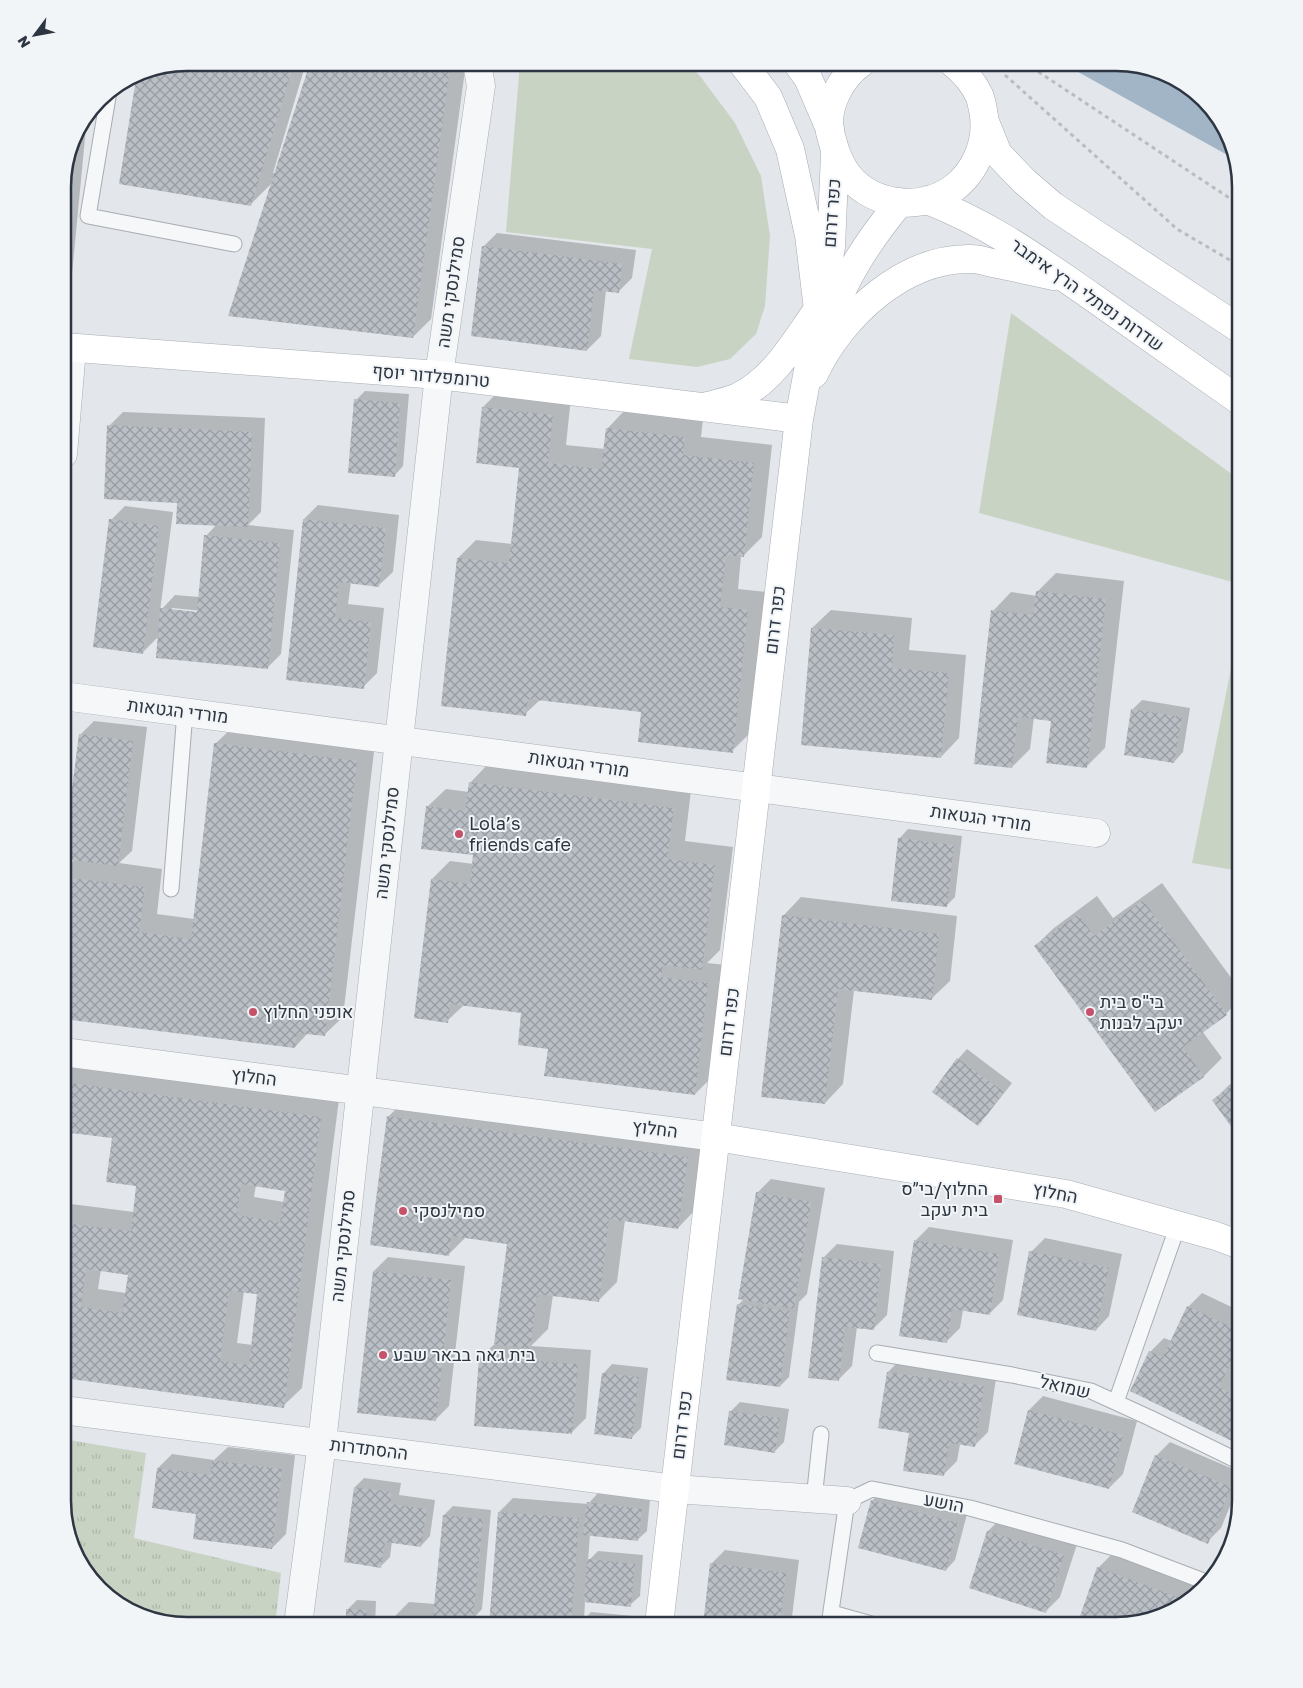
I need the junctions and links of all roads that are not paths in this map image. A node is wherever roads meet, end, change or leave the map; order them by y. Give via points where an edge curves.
1 (479, 71) edge
2 (748, 71) edge
3 (803, 71) edge
4 (852, 71) edge
5 (962, 71) edge
6 (107, 103) edge
7 (985, 122) junction
8 (832, 141) junction
9 (927, 200) junction
10 (900, 202) junction
11 (234, 244) dead end
12 (1064, 278) junction
13 (818, 309) junction
14 (1232, 324) edge
15 (71, 348) edge
16 (438, 375) junction
17 (810, 382) junction
18 (1232, 395) edge
19 (702, 408) junction
20 (799, 419) junction
21 (71, 697) edge
22 (186, 712) junction
23 (398, 740) junction
24 (756, 787) junction
25 (1096, 833) dead end
26 (171, 889) dead end
27 (71, 1053) edge
28 (360, 1090) junction
29 (716, 1137) junction
30 (1178, 1225) junction
31 (1232, 1242) edge
32 (877, 1353) dead end
33 (1116, 1402) junction
34 (71, 1411) edge
35 (821, 1434) dead end
36 (322, 1443) junction
37 (1232, 1458) edge
38 (675, 1489) junction
39 (814, 1499) junction
40 (846, 1501) junction
41 (1200, 1580) edge
42 (299, 1617) edge
43 (660, 1617) edge
44 (830, 1617) edge

1 - 16 street, סמילנסקי משה via 481,86
2 - 13 street via 768,97 790,149 809,235
3 - 8 street
4 - 8 street, כפר דרום via 840,85 832,106
5 - 7 street via 980,96
6 - 11 lane via 88,216
7 - 9 street via 982,148 970,172 951,190
7 - 14 street via 998,154 1053,206
8 - 10 street via 846,173 861,187 880,198
8 - 13 street, כפר דרום via 830,247
9 - 10 street
9 - 12 street, שדרות נפתלי הרץ אימבר via 982,224 1023,248
10 - 17 street, כפר דרום via 870,240 835,303
12 - 17 street via 972,259 940,263 906,275 881,291 836,335
12 - 18 street, שדרות נפתלי הרץ אימבר
13 - 19 street via 782,360 761,382 738,397
13 - 20 street, כפר דרום
15 - 16 street, טרומפלדור יוסף
16 - 19 street, טרומפלדור יוסף
16 - 23 street, סמילנסקי משה
17 - 20 street, כפר דרום
19 - 20 street, טרומפלדור יוסף
20 - 24 street, כפר דרום
21 - 22 street, מורדי הגטאות
22 - 23 street, מורדי הגטאות
22 - 26 lane
23 - 24 street, מורדי הגטאות
23 - 28 street, סמילנסקי משה
24 - 25 street, מורדי הגטאות
24 - 29 street, כפר דרום
27 - 28 street, החלוץ
28 - 29 street, החלוץ
28 - 36 street, סמילנסקי משה
29 - 30 street, החלוץ via 1066,1194
29 - 38 street, כפר דרום
30 - 31 street, החלוץ
30 - 33 lane
32 - 33 lane, שמואל via 1029,1378 1091,1392
33 - 37 lane, שמואל
34 - 36 street, ההסתדרות
35 - 39 lane
36 - 38 street, ההסתדרות
36 - 42 street, סמילנסקי משה
38 - 39 street, הושע
38 - 43 street, כפר דרום
39 - 40 street, הושע
40 - 41 lane, הושע via 872,1489 970,1508 1122,1550
40 - 44 lane

